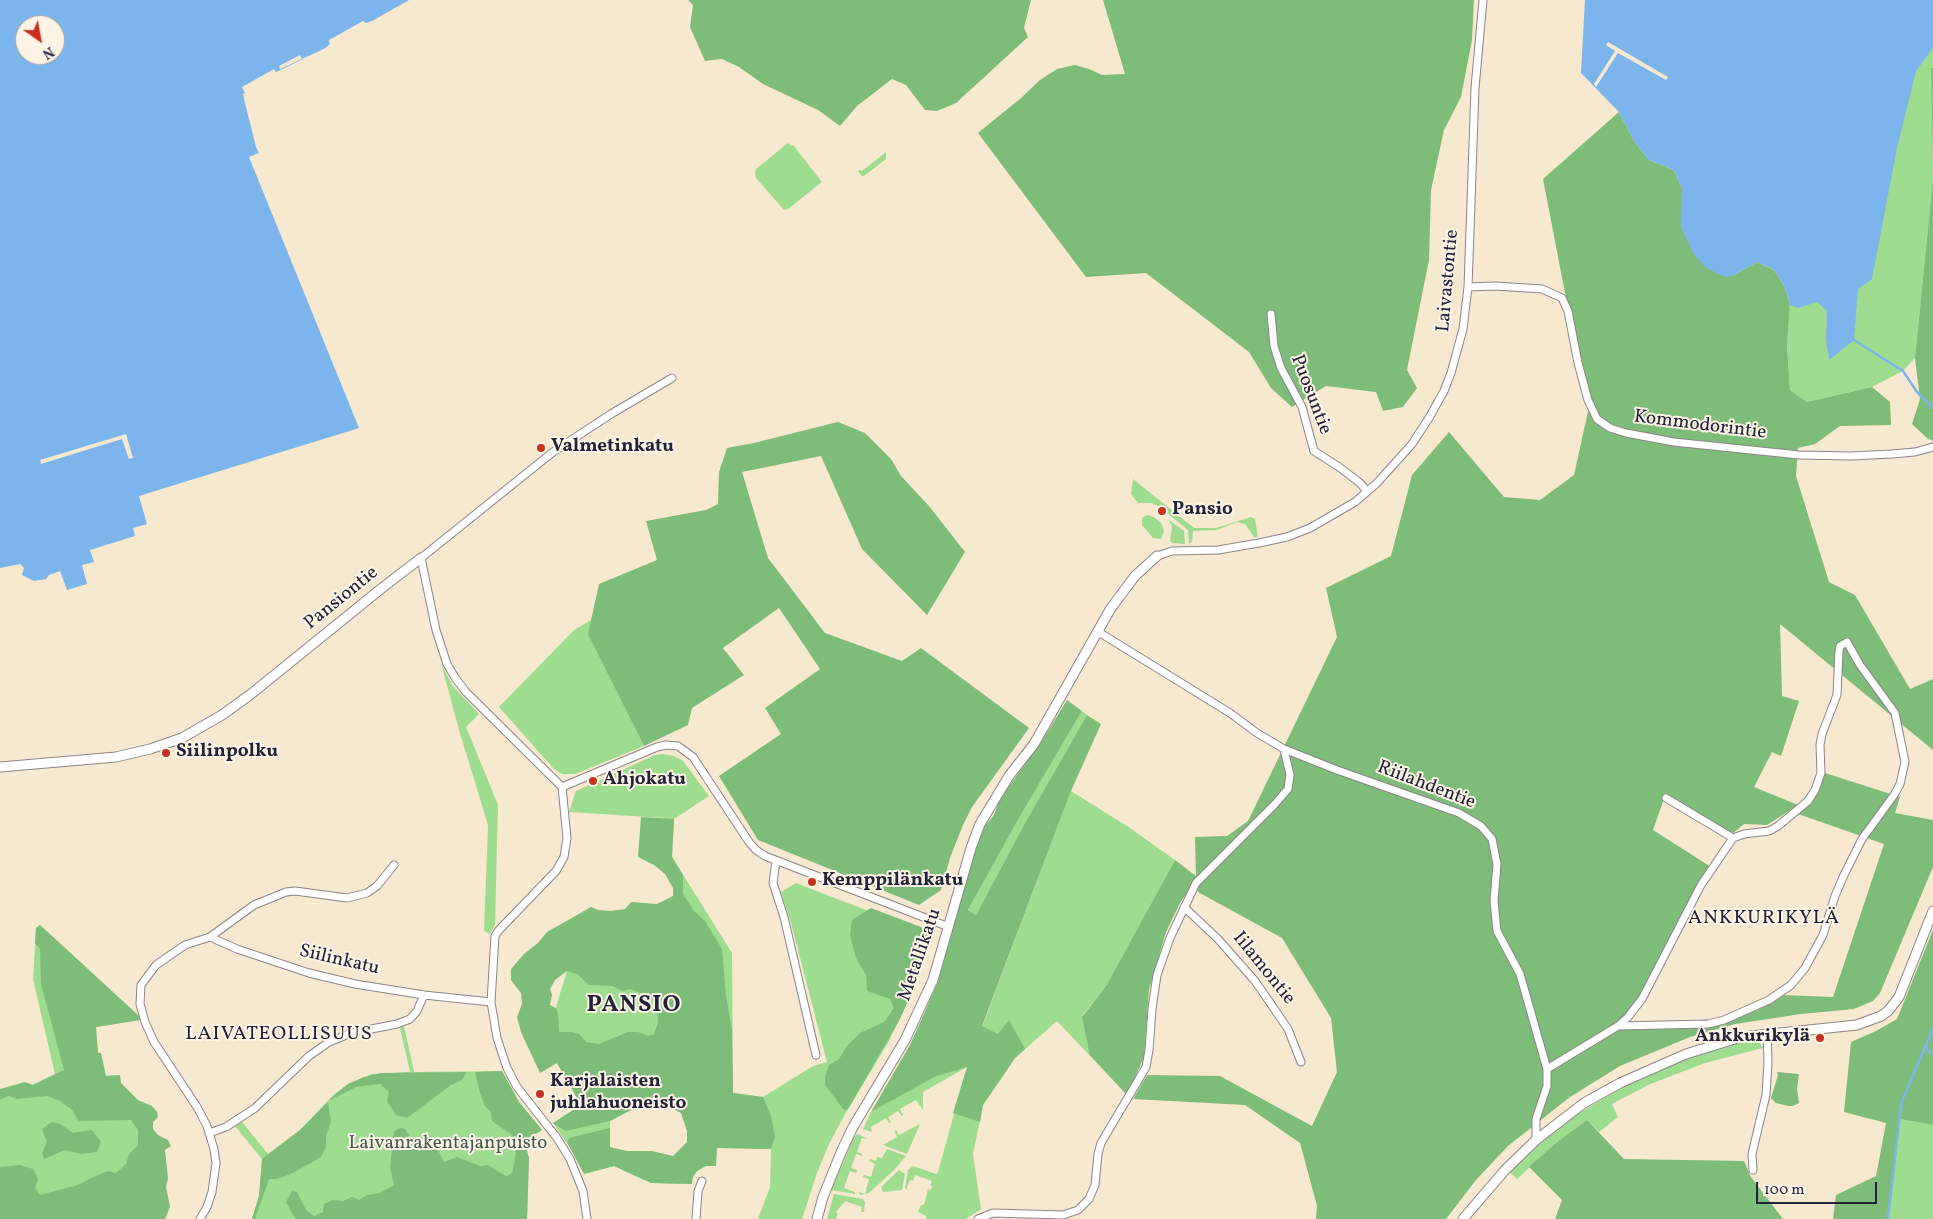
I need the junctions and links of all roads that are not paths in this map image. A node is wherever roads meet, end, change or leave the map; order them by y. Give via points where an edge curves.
1 (1483, 0) edge
2 (1468, 288) junction
3 (1271, 314) dead end
4 (672, 378) dead end
5 (1933, 447) edge
6 (1367, 491) junction
7 (1156, 556) joint
8 (421, 558) junction
9 (1097, 631) junction
10 (1284, 749) junction
11 (0, 768) edge
12 (562, 787) junction
13 (1666, 798) dead end
14 (1733, 838) junction
15 (776, 862) junction
16 (394, 865) dead end
17 (1184, 908) junction
18 (1933, 911) edge
19 (949, 927) junction
20 (210, 937) junction
21 (424, 995) junction
22 (491, 1002) junction
23 (1618, 1026) junction
24 (1767, 1033) junction
25 (816, 1055) dead end
26 (1301, 1062) dead end
27 (1547, 1069) junction
28 (209, 1133) junction
29 (1536, 1140) junction
30 (1753, 1170) dead end
31 (702, 1181) dead end
32 (200, 1219) edge
33 (587, 1219) edge
34 (696, 1219) edge
35 (816, 1219) edge
36 (978, 1219) edge
37 (1463, 1219) edge

1 - 2 street, Laivastontie via 1474,88
2 - 5 street, Kommodorintie via 1495,286 1542,290 1562,298 1568,311 1588,400 1597,419 1610,428 1674,442 1799,455 1892,454
2 - 6 street, Laivastontie via 1457,354 1441,396 1412,444
3 - 6 street, Puosuntie via 1274,346 1281,368 1302,407 1314,451
4 - 8 street, Pansiontie via 553,452
6 - 7 street, Laivastontie via 1336,514 1287,537 1218,550 1172,551
7 - 9 street, Metallikatu via 1135,576
8 - 11 street, Pansiontie via 251,694 182,738 116,757
8 - 12 street via 436,630 447,664 456,679
9 - 10 street, Riilahdentie
9 - 19 street, Metallikatu via 1034,744 1009,776 980,824
10 - 17 street via 1290,775 1288,789 1196,883
10 - 27 street, Riilahdentie via 1459,813 1481,826 1492,838 1497,864 1494,902 1497,931 1520,974
12 - 15 street via 657,747 678,746 693,757 752,846
12 - 22 street via 567,838 564,857 556,871 495,936
13 - 14 street
14 - 23 street via 1702,885 1642,999
14 - 23 street via 1769,831 1778,826 1808,801 1815,790 1821,773 1822,734 1837,695 1840,646 1847,642 1896,713 1905,762 1900,784 1862,839 1844,876 1811,960 1798,978 1770,1000 1724,1020 1708,1024
15 - 19 street
15 - 25 street via 773,883
16 - 20 street via 367,893 347,898 286,892 254,905
17 - 26 street, Iilamontie via 1218,939 1255,981 1288,1029
17 - 36 street via 1157,974 1146,1067 1101,1143 1095,1185 1085,1203 1071,1214 993,1213
18 - 24 street via 1899,996 1881,1016 1857,1025
19 - 35 street, Metallikatu via 933,980 917,1016 842,1150
20 - 21 street, Siilinkatu via 309,973
20 - 28 street via 185,945 149,972 141,985 140,1004 154,1042 197,1107
21 - 22 street, Siilinkatu
21 - 28 street via 410,1019 351,1033 329,1042 309,1056 255,1108 226,1127
22 - 33 street via 497,1038 507,1068 516,1087 557,1138 574,1167 583,1191
23 - 27 street
24 - 29 street via 1718,1043 1620,1083 1584,1103
24 - 30 street via 1766,1095 1752,1154
27 - 29 street, Riilahdentie via 1547,1086 1536,1119
28 - 32 street via 216,1163 212,1192
29 - 37 street
31 - 34 street

